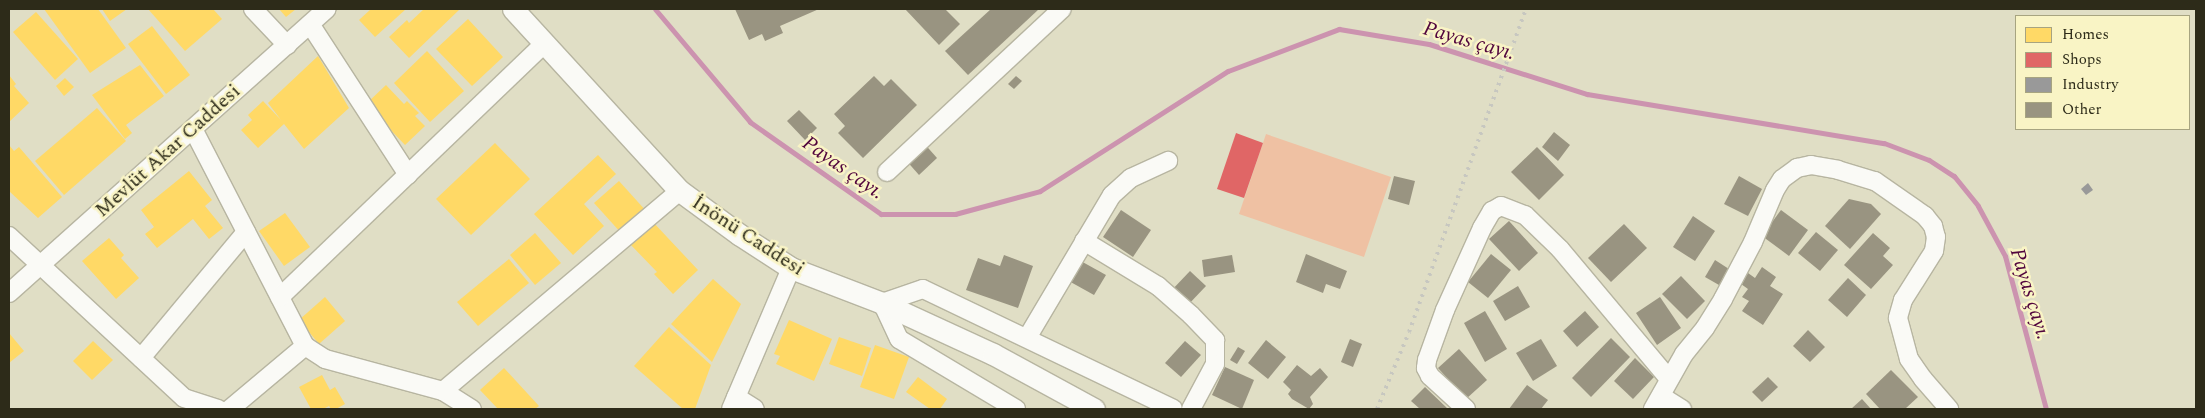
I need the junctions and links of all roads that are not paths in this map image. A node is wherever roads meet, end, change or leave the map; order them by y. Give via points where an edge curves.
1 (253, 9) edge
2 (327, 9) edge
3 (513, 9) edge
4 (1062, 9) edge
5 (310, 24) junction
6 (544, 44) junction
7 (287, 45) junction
8 (193, 128) junction
9 (1168, 161) dead end
10 (887, 172) dead end
11 (408, 175) junction
12 (680, 191) junction
13 (246, 232) junction
14 (9, 236) edge
15 (1084, 240) junction
16 (39, 266) junction
17 (791, 268) junction
18 (9, 293) edge
19 (280, 297) junction
20 (882, 303) junction
21 (1027, 338) junction
22 (305, 346) junction
23 (141, 358) junction
24 (1669, 379) junction
25 (443, 392) junction
26 (1657, 402) edge
27 (734, 403) edge
28 (218, 409) edge
29 (230, 409) edge
30 (472, 409) edge
31 (755, 409) edge
32 (1016, 409) edge
33 (1094, 409) edge
34 (1173, 409) edge
35 (1191, 409) edge
36 (1466, 409) edge
37 (1682, 409) edge
38 (1950, 409) edge

1 - 7 street
2 - 5 street, Mevlüt Akar Caddesi
3 - 6 main road, İnönü Caddesi
4 - 10 street
5 - 7 street, Mevlüt Akar Caddesi
5 - 11 street
6 - 11 street
6 - 12 main road, İnönü Caddesi
7 - 8 street, Mevlüt Akar Caddesi
8 - 13 street
8 - 16 street, Mevlüt Akar Caddesi
9 - 15 street via 1137,175 1117,190
11 - 19 street
12 - 17 main road, İnönü Caddesi via 740,236
12 - 25 street
13 - 19 street
13 - 23 street
14 - 16 street
15 - 21 street
15 - 35 street via 1158,286 1215,340 1215,364
16 - 18 street, Mevlüt Akar Caddesi
16 - 23 street
17 - 20 main road, İnönü Caddesi
17 - 27 street
19 - 22 street
20 - 21 street via 923,289
20 - 32 street via 899,339
20 - 33 main road, İnönü Caddesi via 993,354
21 - 34 street
22 - 25 street via 325,359
22 - 29 street
23 - 28 street via 184,398
24 - 26 street
24 - 36 street via 1560,249 1525,215 1501,206 1492,211 1482,228 1427,360 1430,376
24 - 38 street via 1723,299 1782,179 1797,168 1811,165 1874,181 1925,216 1932,226 1936,237 1934,251 1903,300 1898,318 1909,359
25 - 30 street
26 - 37 street
27 - 31 street

